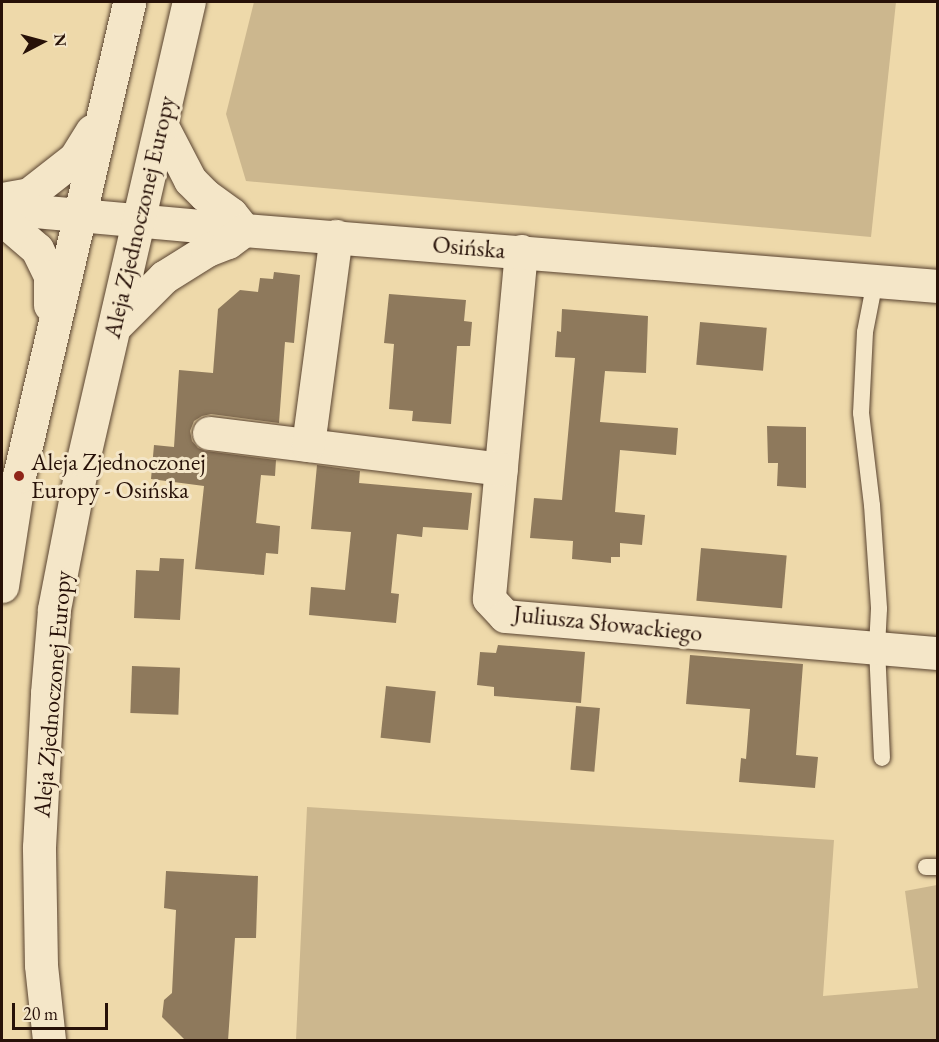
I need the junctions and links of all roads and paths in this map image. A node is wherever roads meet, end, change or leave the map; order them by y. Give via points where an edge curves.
1 (129, 2) edge
2 (189, 2) edge
3 (102, 114) junction
4 (160, 124) junction
5 (2, 199) edge
6 (2, 207) edge
7 (78, 214) junction
8 (2, 219) edge
9 (138, 221) junction
10 (244, 231) junction
11 (336, 236) junction
12 (521, 251) junction
13 (875, 281) junction
14 (938, 286) edge
15 (114, 327) junction
16 (51, 331) junction
17 (209, 433) dead end
18 (308, 445) junction
19 (501, 469) junction
20 (2, 586) edge
21 (877, 648) junction
22 (938, 653) edge
23 (882, 758) dead end
24 (49, 1041) edge

1 - 3 street
2 - 4 street, Aleja Zjednoczonej Europy
3 - 5 street via 75,158 29,194
3 - 7 street
4 - 9 street, Aleja Zjednoczonej Europy
4 - 10 street via 190,180 231,214
6 - 7 street, Osińska
7 - 9 street, Osińska
7 - 16 street
8 - 16 street via 37,249 50,276
9 - 10 street, Osińska
9 - 15 street, Aleja Zjednoczonej Europy
10 - 11 street, Osińska
10 - 15 street via 164,277
11 - 12 street, Osińska
11 - 18 street
12 - 13 street, Osińska
12 - 19 street, Juliusza Słowackiego
13 - 14 street, Osińska
13 - 21 lane via 865,332 861,413 872,505 879,609
15 - 24 street, Aleja Zjednoczonej Europy via 57,597 46,693 39,848 41,965
16 - 20 street via 19,476
17 - 18 street
18 - 19 street
19 - 21 street, Juliusza Słowackiego via 489,599 506,616
21 - 22 street, Juliusza Słowackiego
21 - 23 lane

